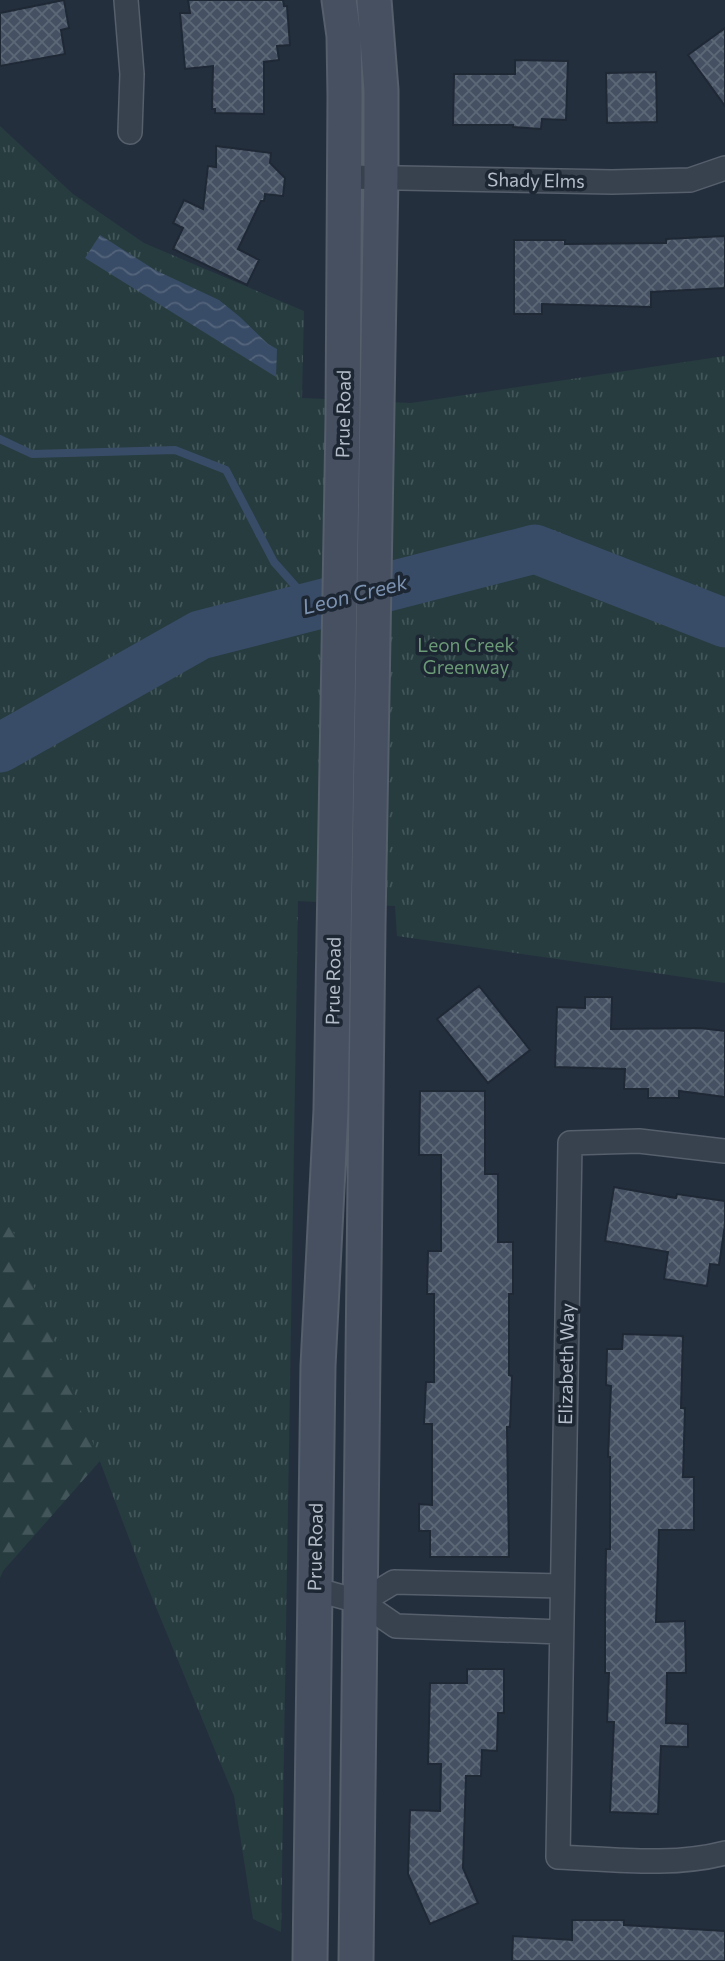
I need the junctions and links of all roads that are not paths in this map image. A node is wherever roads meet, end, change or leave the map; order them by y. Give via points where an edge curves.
1 (126, 0) edge
2 (340, 0) edge
3 (374, 0) edge
4 (130, 132) dead end
5 (725, 168) edge
6 (345, 177) junction
7 (381, 177) junction
8 (725, 1152) edge
9 (562, 1586) junction
10 (314, 1590) junction
11 (361, 1602) junction
12 (561, 1632) junction
13 (725, 1853) edge
14 (310, 1961) edge
15 (356, 1961) edge

1 - 4 street via 132,74
2 - 6 main road, Prue Road
3 - 7 main road, Prue Road
5 - 7 street, Shady Elms via 690,180
6 - 7 street, Shady Elms
6 - 10 main road, Prue Road via 331,1110 318,1366
7 - 11 main road, Prue Road
8 - 9 street, Elizabeth Way via 639,1141 570,1143
9 - 11 street via 394,1582
9 - 12 street, Elizabeth Way
10 - 11 street
10 - 14 main road, Prue Road
11 - 12 street via 396,1626
11 - 15 main road, Prue Road
12 - 13 street, Elizabeth Way via 558,1857 643,1861

